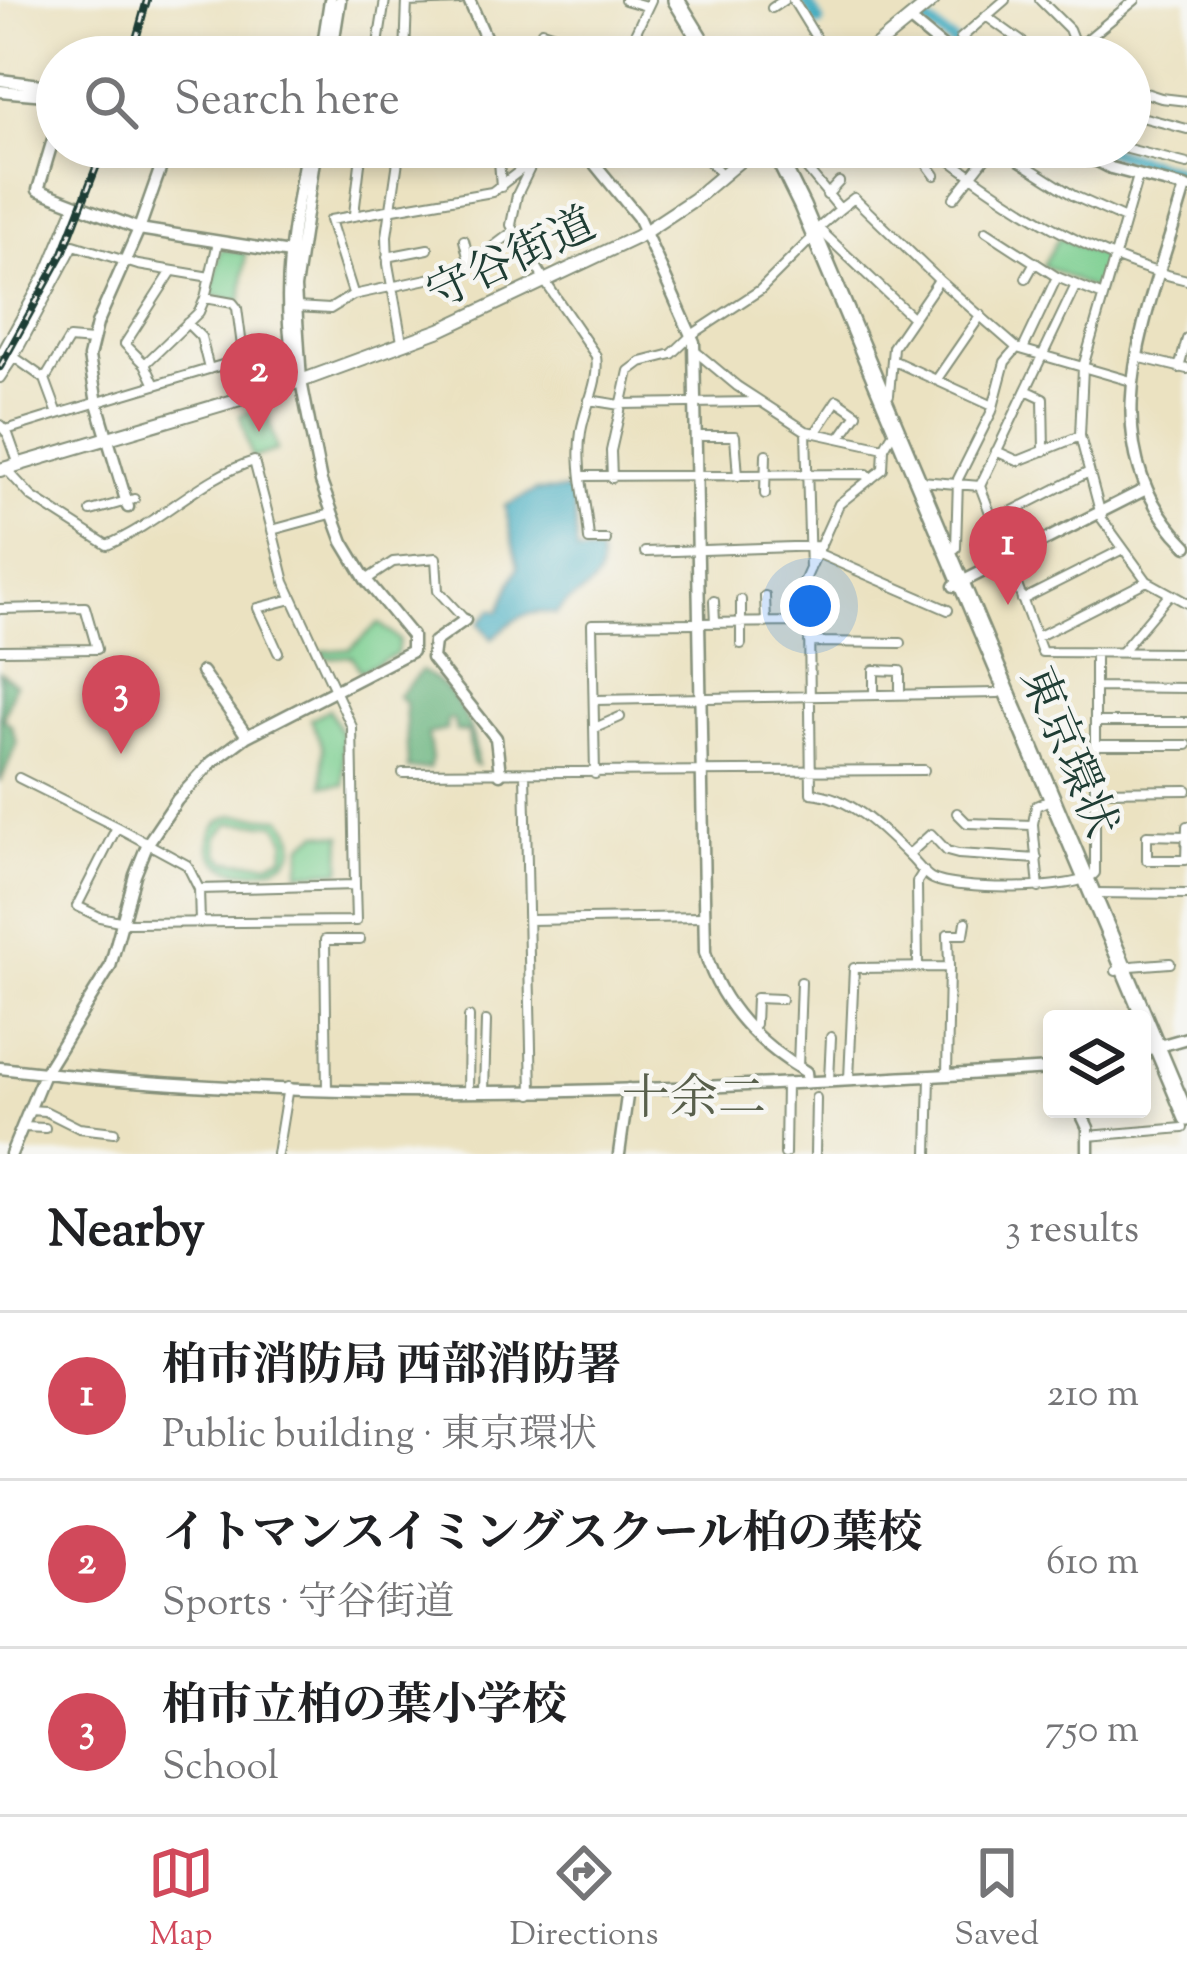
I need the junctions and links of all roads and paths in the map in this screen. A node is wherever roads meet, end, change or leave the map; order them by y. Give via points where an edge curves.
1 (330, 0) edge
2 (340, 0) edge
3 (385, 0) edge
4 (464, 0) edge
5 (625, 0) edge
6 (676, 0) edge
7 (686, 0) edge
8 (784, 0) edge
9 (794, 0) edge
10 (933, 0) edge
11 (1005, 0) edge
12 (1040, 0) edge
13 (1135, 0) edge
14 (407, 1) edge
15 (649, 3) edge
16 (772, 8) dead end
17 (986, 16) junction
18 (909, 19) junction
19 (324, 36) edge
20 (334, 36) edge
21 (379, 36) edge
22 (406, 36) edge
23 (483, 36) edge
24 (635, 36) edge
25 (701, 36) edge
26 (704, 36) edge
27 (815, 36) edge
28 (888, 36) edge
29 (926, 36) edge
30 (963, 36) edge
31 (1014, 36) edge
32 (1072, 36) edge
33 (1089, 36) edge
34 (0, 80) edge
35 (36, 84) edge
36 (0, 91) edge
37 (36, 95) edge
38 (1151, 95) edge
39 (1187, 100) edge
40 (1151, 120) edge
41 (1187, 129) edge
42 (1151, 155) edge
43 (1187, 164) edge
44 (45, 168) edge
45 (161, 168) edge
46 (304, 168) edge
47 (312, 168) edge
48 (359, 168) edge
49 (397, 168) edge
50 (500, 168) edge
51 (525, 168) edge
52 (529, 168) edge
53 (597, 168) edge
54 (715, 168) edge
55 (733, 168) edge
56 (773, 168) edge
57 (783, 168) edge
58 (930, 168) edge
59 (961, 168) edge
60 (978, 168) edge
61 (1029, 168) edge
62 (1111, 168) edge
63 (808, 169) dead end
64 (935, 175) dead end
65 (723, 176) junction
66 (971, 176) junction
67 (1138, 176) junction
68 (839, 182) dead end
69 (1186, 184) edge
70 (501, 188) junction
71 (826, 195) junction
72 (954, 198) dead end
73 (74, 206) junction
74 (840, 208) junction
75 (391, 209) junction
76 (353, 214) junction
77 (1125, 219) junction
78 (139, 229) junction
79 (645, 229) junction
80 (514, 231) junction
81 (986, 231) dead end
82 (814, 234) junction
83 (464, 240) dead end
84 (218, 242) junction
85 (428, 250) dead end
86 (290, 253) junction
87 (387, 257) junction
88 (1114, 258) junction
89 (124, 262) junction
90 (1035, 262) junction
91 (470, 265) junction
92 (172, 271) junction
93 (1160, 274) junction
94 (210, 277) junction
95 (1057, 277) junction
96 (542, 278) junction
97 (1026, 278) dead end
98 (939, 280) junction
99 (1187, 280) edge
100 (1076, 285) junction
101 (392, 289) junction
102 (353, 293) dead end
103 (1103, 296) junction
104 (205, 298) junction
105 (295, 307) junction
106 (981, 315) junction
107 (912, 317) junction
108 (187, 323) junction
109 (693, 334) junction
110 (1187, 339) edge
111 (92, 340) junction
112 (402, 342) junction
113 (1020, 349) junction
114 (695, 351) junction
115 (1042, 355) junction
116 (14, 357) junction
117 (1137, 357) junction
118 (892, 360) junction
119 (145, 364) junction
120 (1083, 367) junction
121 (1183, 369) edge
122 (209, 370) junction
123 (0, 377) edge
124 (45, 379) junction
125 (937, 379) junction
126 (302, 381) junction
127 (1131, 381) junction
128 (155, 385) junction
129 (1026, 390) junction
130 (883, 398) junction
131 (589, 400) junction
132 (695, 402) junction
133 (758, 402) junction
134 (97, 403) junction
135 (620, 405) junction
136 (993, 406) junction
137 (58, 414) junction
138 (3, 428) edge
139 (811, 432) junction
140 (696, 436) junction
141 (1080, 436) junction
142 (108, 438) junction
143 (840, 438) junction
144 (888, 442) junction
145 (996, 451) junction
146 (1044, 451) junction
147 (766, 454) dead end
148 (8, 468) edge
149 (1088, 473) junction
150 (807, 475) junction
151 (581, 476) junction
152 (738, 476) junction
153 (766, 476) junction
154 (612, 478) junction
155 (697, 478) junction
156 (871, 478) junction
157 (918, 481) junction
158 (958, 483) junction
159 (980, 486) junction
160 (1146, 489) junction
161 (765, 494) dead end
162 (130, 502) joint
163 (92, 512) dead end
164 (1099, 513) junction
165 (331, 514) junction
166 (993, 521) junction
167 (272, 530) junction
168 (606, 540) dead end
169 (807, 546) junction
170 (1187, 546) edge
171 (1124, 549) junction
172 (819, 550) junction
173 (949, 550) junction
174 (699, 551) junction
175 (645, 552) dead end
176 (1008, 560) junction
177 (810, 569) junction
178 (366, 580) junction
179 (1147, 580) junction
180 (802, 583) junction
181 (959, 584) junction
182 (825, 592) dead end
183 (1171, 593) junction
184 (765, 596) dead end
185 (292, 598) junction
186 (741, 600) dead end
187 (1022, 600) junction
188 (714, 601) dead end
189 (1187, 603) edge
190 (0, 609) edge
191 (948, 610) dead end
192 (465, 620) joint
193 (786, 622) junction
194 (715, 623) junction
195 (741, 623) junction
196 (766, 623) junction
197 (699, 624) junction
198 (1036, 638) junction
199 (809, 642) junction
200 (901, 643) dead end
201 (741, 644) dead end
202 (0, 650) edge
203 (278, 652) dead end
204 (1095, 652) junction
205 (1120, 652) junction
206 (1187, 653) edge
207 (202, 672) dead end
208 (1095, 687) junction
209 (1187, 688) edge
210 (337, 690) junction
211 (998, 693) junction
212 (809, 694) junction
213 (874, 694) junction
214 (901, 694) junction
215 (700, 698) junction
216 (595, 700) junction
217 (620, 717) dead end
218 (1095, 722) junction
219 (1187, 722) edge
220 (595, 728) junction
221 (247, 736) junction
222 (1095, 745) junction
223 (1187, 745) edge
224 (810, 769) junction
225 (924, 770) dead end
226 (701, 771) junction
227 (403, 773) dead end
228 (525, 773) junction
229 (500, 774) junction
230 (595, 774) junction
231 (20, 778) dead end
232 (1187, 790) edge
233 (1095, 791) junction
234 (1045, 802) junction
235 (957, 813) dead end
236 (1033, 824) junction
237 (1187, 826) edge
238 (117, 827) junction
239 (1187, 836) edge
240 (148, 843) junction
241 (908, 855) junction
242 (1037, 859) junction
243 (924, 872) junction
244 (355, 885) junction
245 (1086, 885) junction
246 (1040, 888) junction
247 (199, 889) junction
248 (1187, 894) edge
249 (703, 917) junction
250 (529, 920) junction
251 (122, 922) junction
252 (966, 922) dead end
253 (200, 924) junction
254 (360, 940) dead end
255 (1170, 963) dead end
256 (918, 967) junction
257 (949, 967) junction
258 (1120, 970) junction
259 (801, 982) dead end
260 (781, 999) dead end
261 (1133, 1010) edge
262 (1134, 1010) edge
263 (469, 1017) dead end
264 (487, 1022) dead end
265 (749, 1030) junction
266 (831, 1037) dead end
267 (1187, 1038) edge
268 (1151, 1044) edge
269 (1151, 1054) edge
270 (798, 1067) junction
271 (0, 1068) edge
272 (1043, 1070) edge
273 (44, 1073) junction
274 (947, 1075) junction
275 (930, 1076) junction
276 (849, 1079) junction
277 (829, 1080) junction
278 (807, 1081) junction
279 (786, 1083) junction
280 (288, 1087) junction
281 (628, 1089) junction
282 (327, 1090) junction
283 (468, 1094) junction
284 (484, 1094) junction
285 (532, 1094) junction
286 (816, 1098) dead end
287 (29, 1110) junction
288 (1086, 1118) edge
289 (22, 1126) junction
290 (45, 1128) dead end
291 (1186, 1129) edge
292 (115, 1132) dead end
293 (1088, 1136) junction
294 (11, 1154) edge
295 (277, 1154) edge
296 (619, 1154) edge
297 (785, 1154) edge
298 (815, 1154) edge
299 (928, 1154) edge
300 (1088, 1154) edge

1 - 19 street
2 - 20 street
3 - 21 street
4 - 14 street
4 - 23 street
5 - 15 street
6 - 25 highway
7 - 26 highway
8 - 16 street
9 - 27 street
10 - 18 main road
11 - 17 street
12 - 32 street
13 - 33 street
14 - 22 street
15 - 24 street
17 - 30 street
17 - 31 street
18 - 28 main road
18 - 29 street
34 - 35 street
36 - 37 street
38 - 39 street
40 - 41 street
42 - 43 street
44 - 73 street via 38,190
45 - 78 street
46 - 86 street
47 - 105 street
48 - 76 street
49 - 75 street
50 - 70 street
51 - 70 street
52 - 80 street
53 - 79 street
54 - 65 street
55 - 65 main road, 守谷街道
56 - 82 highway, 東京環状
57 - 82 highway, 東京環状
58 - 64 street
59 - 66 street
60 - 66 street
61 - 77 street
62 - 67 street
63 - 71 street
65 - 79 main road, 守谷街道
66 - 72 street
66 - 88 street
67 - 69 street
67 - 77 street
68 - 71 street
69 - 93 street
70 - 75 street
71 - 74 street
73 - 78 street
73 - 116 street via 2,352
74 - 82 street
74 - 98 street via 854,198
75 - 76 street
75 - 87 street
76 - 102 street via 330,220
77 - 88 street
78 - 84 street
78 - 89 street
79 - 96 main road, 守谷街道
79 - 109 street
80 - 91 street
80 - 96 street
81 - 90 street
82 - 107 street
82 - 109 street via 760,290
82 - 130 highway, 東京環状
82 - 144 highway, 東京環状
83 - 91 street
84 - 86 street
84 - 94 street
85 - 87 street
86 - 126 street via 288,326
87 - 101 street
88 - 93 street
88 - 103 street
89 - 92 street
89 - 111 street
89 - 116 street via 74,245
90 - 95 street
90 - 97 street
91 - 101 street
92 - 94 street
92 - 119 street via 125,341
93 - 99 street
93 - 117 street
94 - 104 street
95 - 100 street
95 - 113 street
96 - 112 main road, 守谷街道
96 - 131 street via 592,346 598,370
98 - 106 street
98 - 107 street
100 - 103 street
100 - 115 street
101 - 105 street via 353,295 330,309
101 - 112 street
103 - 120 street
104 - 108 street
104 - 122 street via 237,308 243,355
105 - 126 street
106 - 113 street
106 - 125 street
107 - 118 street
108 - 119 street
108 - 122 street via 201,337
109 - 114 street
109 - 135 street via 672,354 629,371
110 - 121 street
111 - 124 street via 69,339
111 - 134 street
112 - 126 main road, 守谷街道
113 - 115 street
113 - 136 street via 1005,362
114 - 132 street
114 - 133 street
115 - 120 street
115 - 129 street
116 - 123 street
116 - 124 street
117 - 121 street
117 - 127 street
118 - 125 street
118 - 130 street
119 - 128 street
120 - 127 street
120 - 141 street
122 - 128 street
124 - 137 street
125 - 136 street
126 - 142 main road, 守谷街道
126 - 165 street
127 - 160 street via 1131,436
128 - 134 street
129 - 145 street
129 - 146 street via 1043,398
130 - 157 highway, 東京環状
131 - 135 street
131 - 151 street
132 - 133 street
132 - 135 street
132 - 140 street
133 - 139 street
134 - 137 street
134 - 142 street
135 - 154 street
136 - 158 street
137 - 138 street
138 - 148 street
139 - 143 street
139 - 143 street via 837,400 857,414
139 - 150 street
140 - 152 street via 738,440
140 - 155 street
141 - 146 street
141 - 149 street
142 - 148 main road, 守谷街道
142 - 162 street
143 - 144 street
144 - 156 street via 883,469
144 - 181 highway, 東京環状
145 - 146 street via 1018,461
145 - 159 street
147 - 153 street
148 - 167 street via 32,497 107,544 222,470 254,460
149 - 164 street
149 - 166 street
150 - 153 street
150 - 156 street
150 - 169 street
151 - 154 street
151 - 168 street via 589,540
152 - 153 street
152 - 155 street
153 - 161 street
154 - 155 street
155 - 174 street
156 - 172 street via 839,504
157 - 158 street
157 - 173 highway, 東京環状
158 - 159 street
158 - 173 street via 956,548
159 - 166 street
160 - 164 street
160 - 170 street
162 - 163 street
164 - 171 street
164 - 176 street
165 - 167 street
165 - 178 street
166 - 176 street
167 - 185 street
169 - 172 street
169 - 174 street
169 - 177 street
171 - 179 street
171 - 187 street
172 - 177 street
172 - 191 street
173 - 181 highway, 東京環状
174 - 175 street
174 - 197 street
176 - 181 street
176 - 187 street
177 - 180 street
178 - 192 street via 393,562 436,559 438,591
178 - 210 street via 414,640 412,651
179 - 183 street
179 - 198 street
180 - 182 street
180 - 193 street
181 - 211 highway, 東京環状
181 - 245 highway, 東京環状
183 - 189 street
183 - 205 street
184 - 196 street
185 - 203 street via 258,608
185 - 210 street
186 - 195 street
187 - 198 street
188 - 194 street
190 - 202 street via 85,607 97,649
192 - 229 street via 434,643 432,658 496,738
193 - 196 street
193 - 199 street via 809,622
194 - 195 street
194 - 197 street
195 - 196 street
195 - 201 street
197 - 215 street
197 - 216 street via 592,624
198 - 204 street via 1042,652
199 - 200 street
199 - 212 street
204 - 205 street
204 - 208 street
205 - 206 street
207 - 221 street
208 - 209 street
208 - 218 street
210 - 221 street
210 - 244 street via 352,727
211 - 214 street
211 - 234 highway, 東京環状
212 - 213 street
212 - 215 street
212 - 224 street
213 - 214 street
213 - 214 street via 874,670 900,670
215 - 216 street
215 - 226 street
216 - 220 street
217 - 220 street
218 - 219 street
218 - 222 street
220 - 230 street
221 - 240 street via 186,789
222 - 223 street
222 - 233 street
224 - 225 street
224 - 226 street
224 - 241 street via 811,793 838,799
226 - 230 street
226 - 249 street
227 - 229 street
228 - 229 street
228 - 230 street
228 - 250 street
231 - 238 street
232 - 233 street
233 - 245 street via 1094,873
234 - 236 street
234 - 245 highway, 東京環状
235 - 236 street via 967,823
236 - 242 street
237 - 239 street
238 - 240 street
238 - 251 street via 77,906
239 - 239 street via 1147,835 1147,860 1186,860
240 - 247 street via 187,865
240 - 251 street
241 - 242 street via 931,834 958,854
241 - 243 street
242 - 246 street
243 - 246 street via 945,882
243 - 256 street via 917,882
244 - 247 street
244 - 253 street via 356,921
245 - 246 street
245 - 248 street
245 - 258 highway, 東京環状
247 - 253 street
249 - 250 street
249 - 265 street via 712,974
250 - 285 street
251 - 253 street
251 - 273 street via 110,968
252 - 257 street via 964,934 948,934
254 - 282 street via 326,940
255 - 258 street
256 - 257 street
256 - 276 street via 854,968
257 - 274 street
258 - 261 highway, 東京環状
258 - 262 highway, 東京環状
259 - 270 street
260 - 265 street via 756,998
263 - 283 street
264 - 284 street
265 - 270 street
266 - 277 street
267 - 268 street
269 - 291 highway, 東京環状
270 - 278 street
271 - 273 street
272 - 274 street
273 - 280 street
273 - 287 street
274 - 275 street
275 - 276 street
275 - 299 street
276 - 277 street
277 - 278 street
278 - 279 street
279 - 281 street
279 - 297 street
280 - 282 street
280 - 295 street
281 - 285 street
281 - 296 street
282 - 283 street
283 - 284 street
284 - 285 street
286 - 298 street
287 - 289 street
287 - 292 street
288 - 293 street
289 - 290 street
289 - 294 street
291 - 293 street
293 - 300 street

